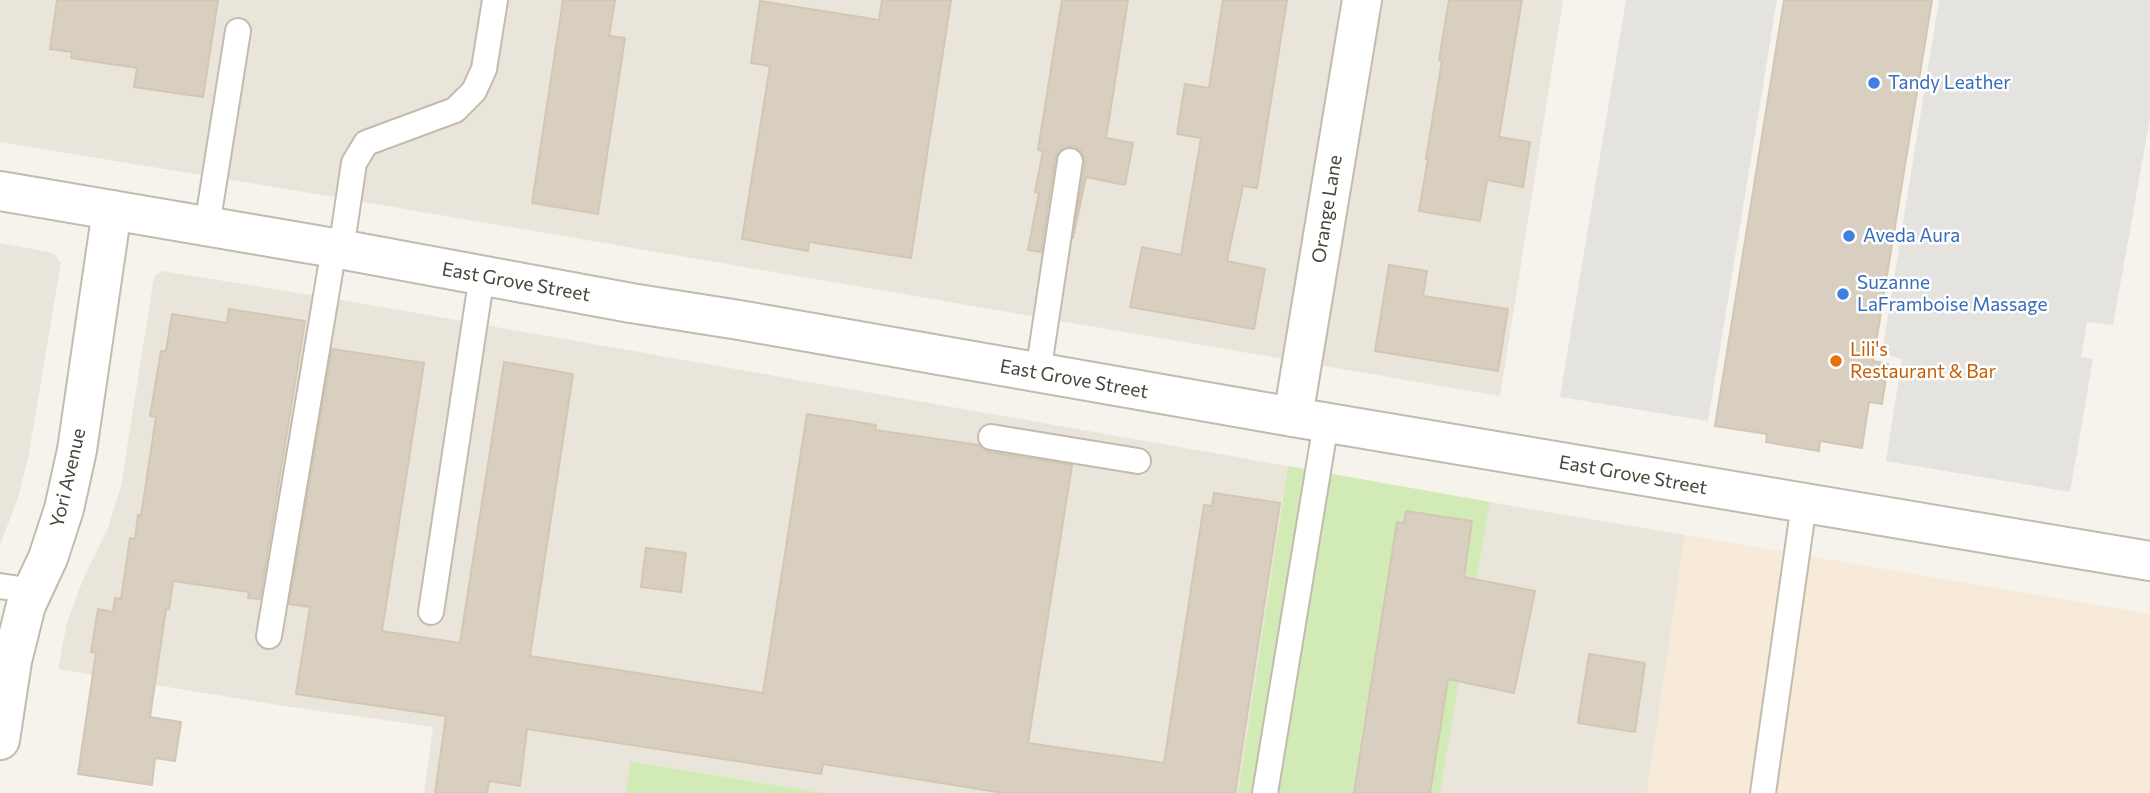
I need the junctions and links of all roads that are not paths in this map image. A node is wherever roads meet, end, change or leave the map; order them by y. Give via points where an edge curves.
1 (495, 0) edge
2 (1362, 0) edge
3 (238, 31) dead end
4 (1070, 161) dead end
5 (0, 191) edge
6 (113, 210) junction
7 (207, 226) junction
8 (338, 249) junction
9 (482, 275) junction
10 (1038, 373) junction
11 (1310, 420) junction
12 (991, 437) dead end
13 (1138, 461) dead end
14 (1804, 504) junction
15 (2150, 561) edge
16 (17, 588) edge
17 (431, 611) dead end
18 (269, 636) dead end
19 (0, 740) edge
20 (1265, 793) edge
21 (1763, 793) edge

1 - 8 lane via 484,69 474,91 455,110 366,143 354,163
2 - 11 street, Orange Lane
3 - 7 lane
4 - 10 lane
5 - 6 street, East Grove Street
6 - 7 street, East Grove Street
6 - 16 street, Yori Avenue via 64,509 48,558
7 - 8 street, East Grove Street
8 - 9 street, East Grove Street
8 - 18 lane
9 - 10 street, East Grove Street
9 - 17 lane
10 - 11 street, East Grove Street
11 - 14 street, East Grove Street
11 - 20 lane
12 - 13 lane
14 - 15 street, East Grove Street
14 - 21 lane
16 - 19 street, Yori Avenue via 26,605

